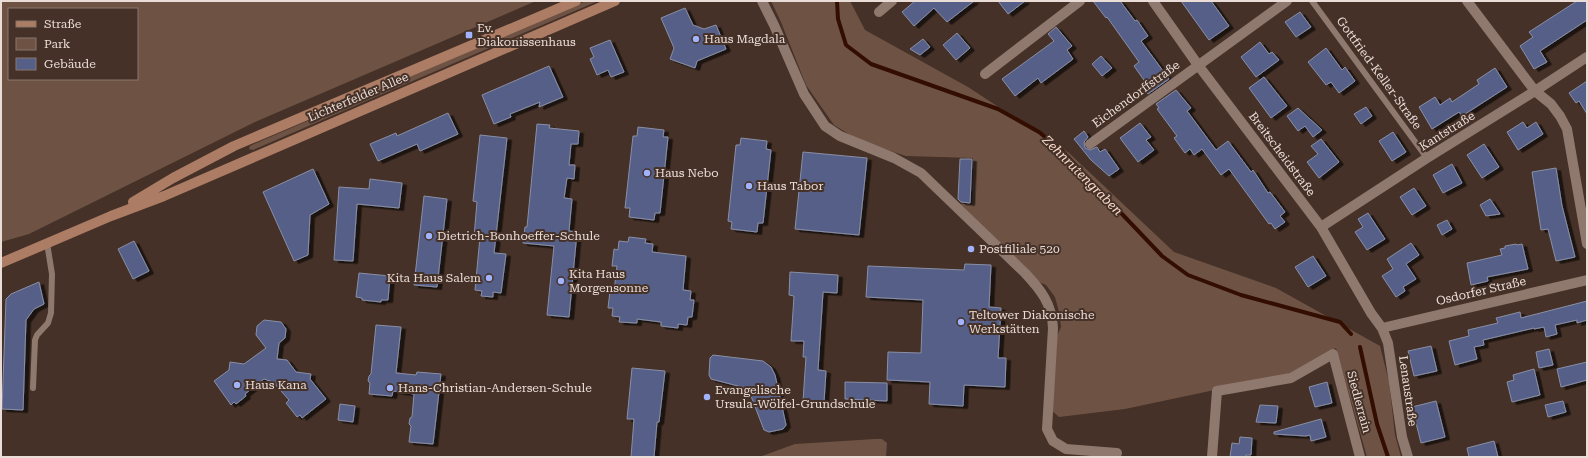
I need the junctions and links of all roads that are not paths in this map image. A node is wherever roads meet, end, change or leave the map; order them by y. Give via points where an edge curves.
1 (576, 1) edge
2 (615, 1) edge
3 (762, 1) edge
4 (892, 1) edge
5 (1080, 1) edge
6 (1153, 1) edge
7 (1287, 1) edge
8 (1312, 1) edge
9 (1467, 1) edge
10 (878, 12) dead end
11 (1587, 57) edge
12 (1198, 65) junction
13 (985, 74) dead end
14 (1535, 92) junction
15 (1090, 144) dead end
16 (1427, 158) junction
17 (111, 216) junction
18 (1321, 227) junction
19 (47, 243) junction
20 (1587, 244) edge
21 (1, 263) edge
22 (1587, 280) edge
23 (1382, 328) junction
24 (33, 388) dead end
25 (1117, 453) dead end
26 (1080, 454) edge
27 (1212, 457) edge
28 (1360, 457) edge
29 (1408, 457) edge

1 - 17 main road, Lichterfelder Allee via 234,146 173,178
2 - 17 main road, Lichterfelder Allee via 164,196
3 - 26 street via 804,94 825,126 840,136 894,158 921,173 1036,285 1046,299 1053,315 1046,429 1054,441
4 - 10 street
5 - 13 street
6 - 12 street, Breitscheidstraße
7 - 12 street, Eichendorffstraße
8 - 16 lane, Gottfried-Keller-Straße
9 - 14 street
11 - 14 street, Kantstraße
12 - 15 street, Eichendorffstraße
12 - 18 street, Breitscheidstraße
14 - 16 street, Kantstraße
14 - 20 street via 1551,104 1567,129
16 - 18 street, Kantstraße
17 - 19 main road, Lichterfelder Allee
18 - 23 street, Breitscheidstraße
19 - 21 main road, Lichterfelder Allee
19 - 24 lane via 52,274 51,313 48,323 35,340
22 - 23 street, Osdorfer Straße
23 - 29 street, Lenaustraße via 1388,343 1402,437
25 - 26 street
27 - 28 street, Siedlerrain via 1217,391 1291,378 1333,354

